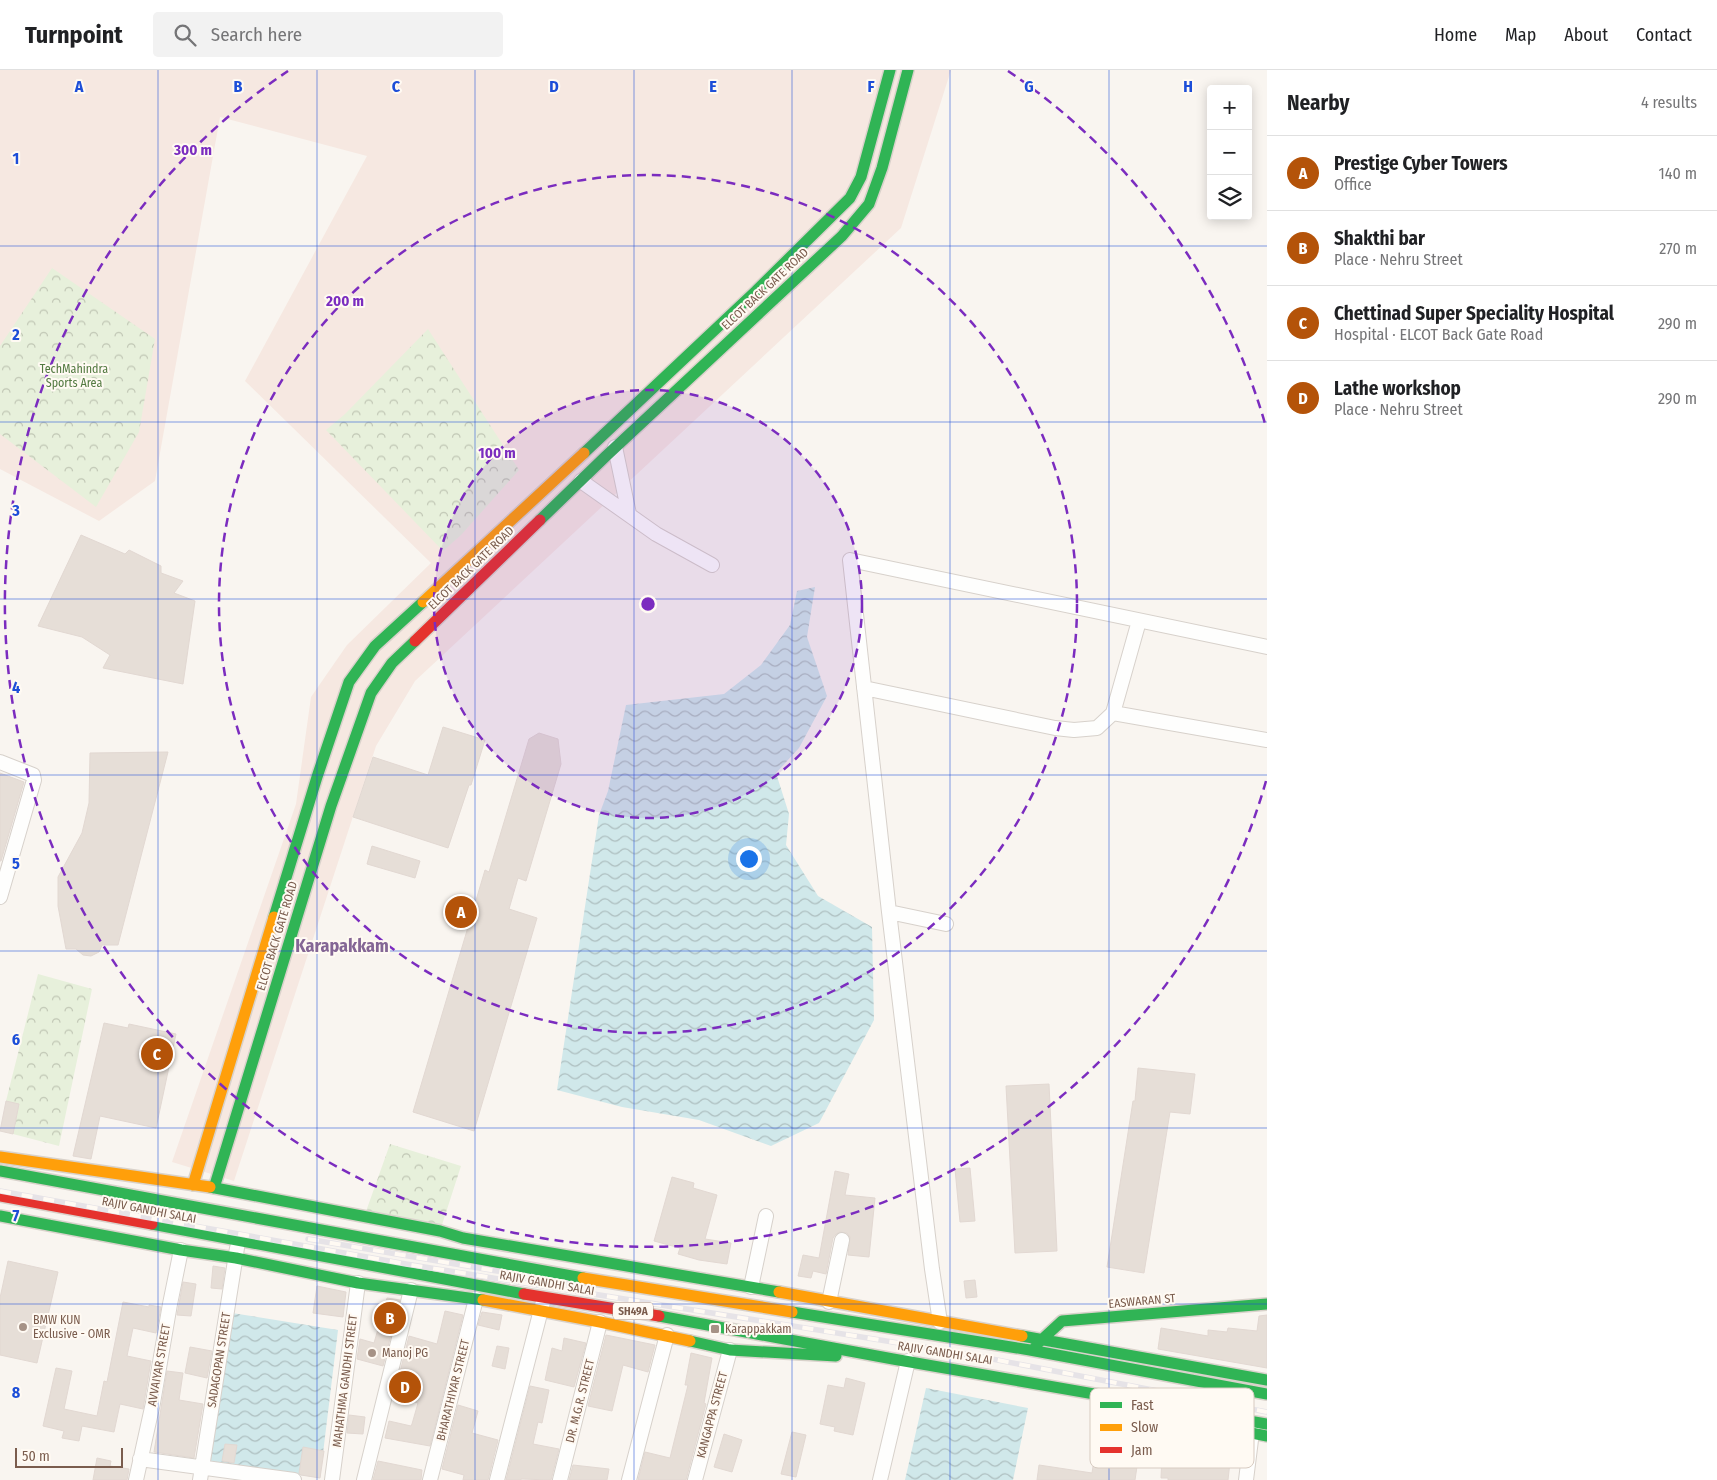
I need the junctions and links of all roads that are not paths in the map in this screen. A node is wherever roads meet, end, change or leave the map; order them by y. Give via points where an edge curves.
1 (890, 70) edge
2 (908, 70) edge
3 (872, 133) junction
4 (890, 138) junction
5 (615, 447) junction
6 (581, 481) junction
7 (629, 514) junction
8 (466, 563) junction
9 (712, 565) dead end
10 (479, 580) junction
11 (1139, 621) junction
12 (1267, 647) edge
13 (864, 688) junction
14 (1113, 713) junction
15 (1267, 740) edge
16 (0, 762) edge
17 (0, 897) edge
18 (890, 912) junction
19 (946, 924) dead end
20 (0, 1157) edge
21 (0, 1172) edge
22 (193, 1185) junction
23 (214, 1188) junction
24 (0, 1196) edge
25 (0, 1216) edge
26 (766, 1216) dead end
27 (238, 1240) junction
28 (842, 1240) dead end
29 (181, 1250) junction
30 (236, 1258) junction
31 (581, 1259) junction
32 (578, 1278) junction
33 (358, 1283) junction
34 (751, 1287) junction
35 (412, 1290) junction
36 (544, 1297) junction
37 (476, 1299) junction
38 (829, 1302) junction
39 (1267, 1304) edge
40 (541, 1312) junction
41 (600, 1322) junction
42 (940, 1322) junction
43 (667, 1335) junction
44 (1042, 1340) junction
45 (730, 1350) junction
46 (1030, 1350) junction
47 (893, 1359) junction
48 (908, 1361) junction
49 (1267, 1380) edge
50 (1235, 1388) edge
51 (1254, 1392) edge
52 (1090, 1393) edge
53 (1267, 1394) edge
54 (1258, 1426) edge
55 (1267, 1436) edge
56 (1254, 1444) edge
57 (140, 1459) junction
58 (201, 1474) edge
59 (262, 1478) edge
60 (136, 1480) edge
61 (294, 1480) edge
62 (332, 1480) edge
63 (364, 1480) edge
64 (430, 1480) edge
65 (497, 1480) edge
66 (560, 1480) edge
67 (629, 1480) edge
68 (695, 1480) edge
69 (880, 1480) edge

1 - 3 street, ELCOT BACK GATE ROAD
2 - 4 street, ELCOT BACK GATE ROAD
3 - 4 street
3 - 8 street, ELCOT BACK GATE ROAD via 850,198 678,366
4 - 5 street, ELCOT BACK GATE ROAD via 869,204 842,236
5 - 6 street, ELCOT BACK GATE ROAD
5 - 7 street
6 - 7 street
6 - 10 street, ELCOT BACK GATE ROAD
7 - 9 street via 656,534
8 - 10 street
8 - 22 street, ELCOT BACK GATE ROAD via 375,646 349,682
10 - 23 street, ELCOT BACK GATE ROAD via 392,663 371,693 331,806
11 - 12 street
11 - 13 street via 850,560
11 - 14 street
13 - 14 street via 1074,730 1097,728
13 - 18 street
14 - 15 street
16 - 17 street via 27,772 34,780
18 - 19 street
18 - 42 street
20 - 22 street
21 - 32 street, RAJIV GANDHI SALAI / SH49A
22 - 23 street
23 - 31 street
24 - 27 street, RAJIV GANDHI SALAI / SH49A
25 - 29 street
26 - 34 street
27 - 30 street, SADAGOPAN STREET
27 - 36 street, RAJIV GANDHI SALAI / SH49A
28 - 38 street
29 - 30 street
29 - 57 street, AVVAIYAR STREET
30 - 33 street
30 - 58 street, SADAGOPAN STREET
31 - 32 street
31 - 34 street
32 - 46 street, RAJIV GANDHI SALAI / SH49A
33 - 35 street
33 - 62 street, MAHATHMA GANDHI STREET
34 - 38 street
35 - 37 street
35 - 63 street
36 - 40 street
36 - 47 street, RAJIV GANDHI SALAI / SH49A via 704,1322
37 - 40 street
37 - 64 street, BHARATHIYAR STREET
38 - 42 street
39 - 44 street, EASWARAN ST via 1062,1321
40 - 41 street
40 - 65 street
41 - 43 street
41 - 66 street, DR. M.G.R. STREET
42 - 44 street
43 - 45 street
43 - 67 street
44 - 46 street, EASWARAN ST
44 - 49 street
45 - 47 street
45 - 68 street, KANGAPPA STREET
46 - 50 street, RAJIV GANDHI SALAI / SH49A
47 - 48 street, RAJIV GANDHI SALAI / SH49A
48 - 52 street, RAJIV GANDHI SALAI / SH49A
48 - 69 street
51 - 53 street, RAJIV GANDHI SALAI / SH49A
54 - 55 street, RAJIV GANDHI SALAI
54 - 56 street
57 - 58 street
57 - 60 street, AVVAIYAR STREET
58 - 59 street
59 - 61 street

